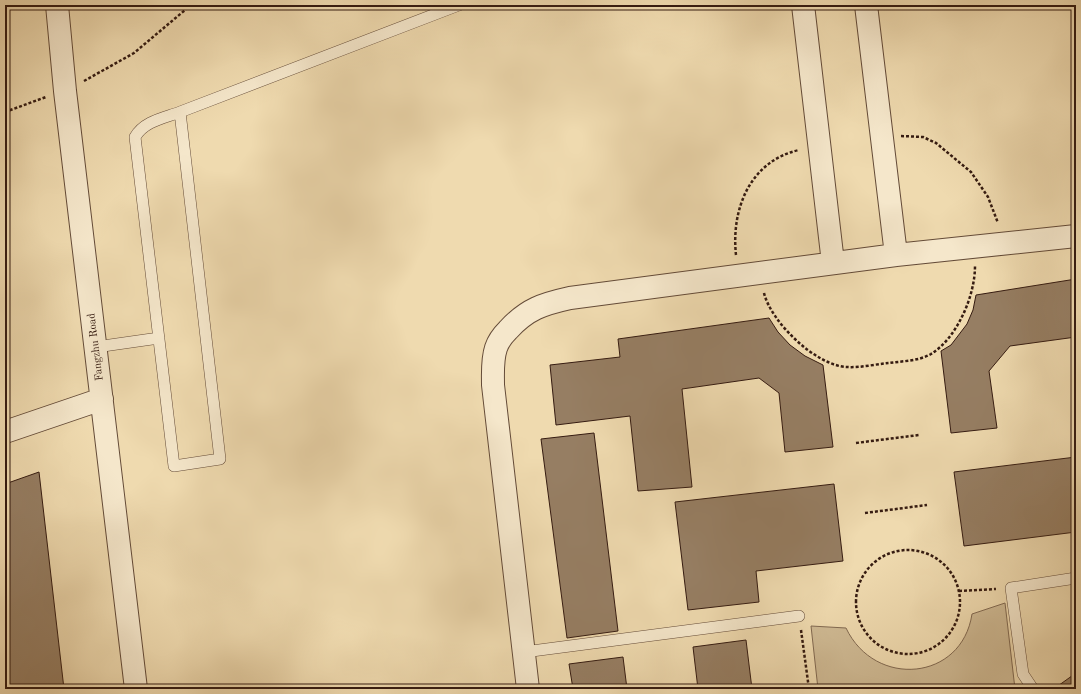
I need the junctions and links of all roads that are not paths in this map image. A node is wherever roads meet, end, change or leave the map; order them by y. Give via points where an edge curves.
1 (57, 5) edge
2 (459, 5) edge
3 (802, 5) edge
4 (866, 5) edge
5 (180, 112) junction
6 (1076, 236) edge
7 (896, 255) junction
8 (833, 263) junction
9 (159, 338) junction
10 (96, 347) junction
11 (102, 399) junction
12 (5, 432) edge
13 (1076, 578) edge
14 (800, 616) road end
15 (524, 652) junction
16 (136, 689) edge
17 (528, 689) edge
18 (1032, 689) edge

1 - 10 street, Fangzhu Road
2 - 5 lane
3 - 8 street
4 - 7 street
5 - 9 lane via 147,124 135,137
5 - 9 lane via 220,459 174,466
6 - 7 street
7 - 8 street
8 - 15 street via 570,298 544,304 525,313 505,332 496,346 493,385
9 - 10 lane
10 - 11 street, Fangzhu Road
11 - 12 street
11 - 16 street, Fangzhu Road
13 - 18 lane via 1010,588 1023,674
14 - 15 lane
15 - 17 street

